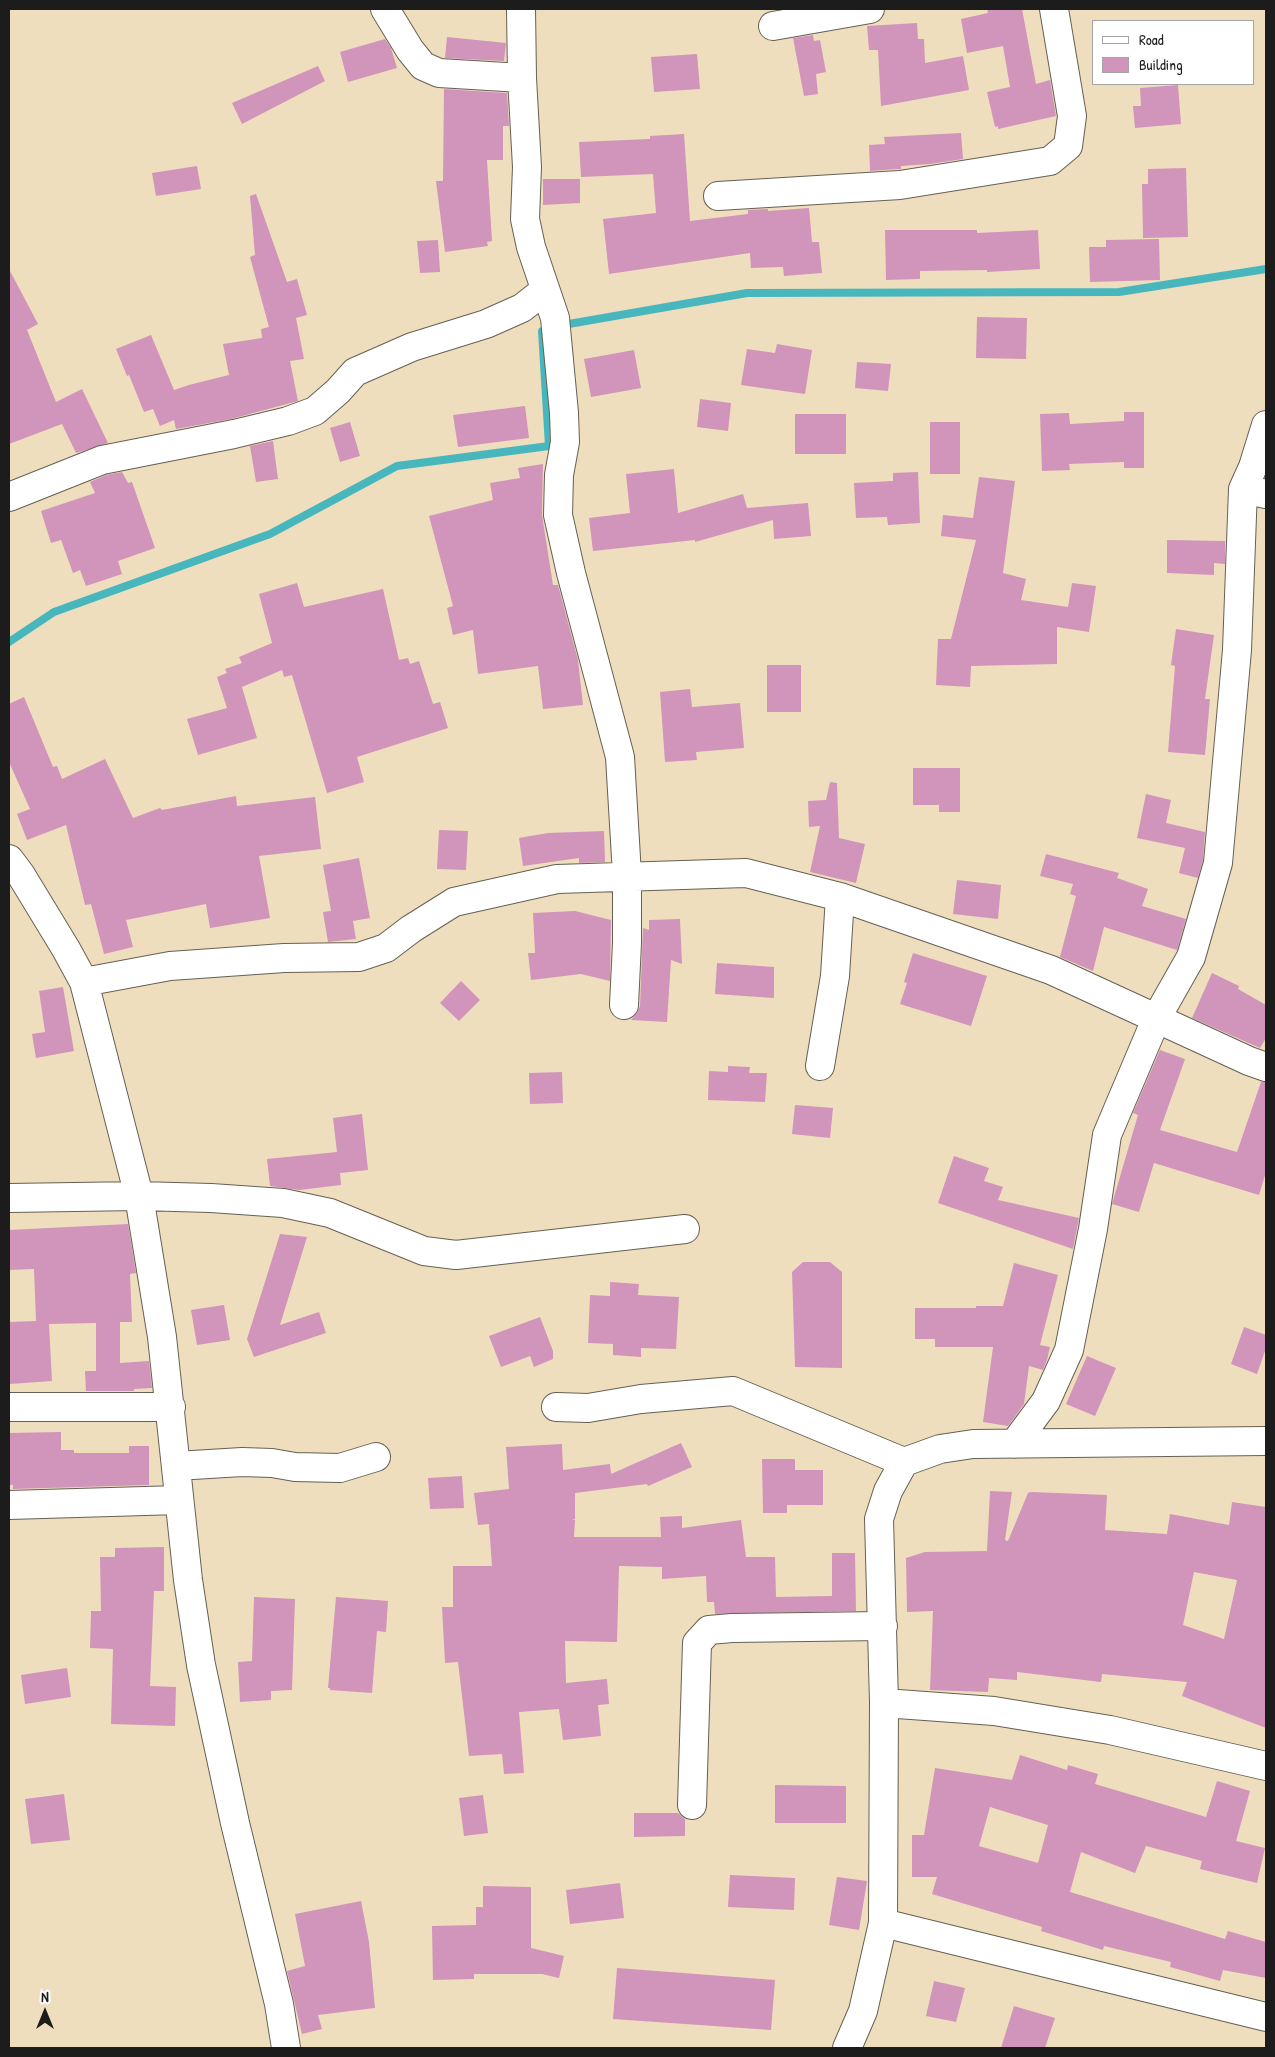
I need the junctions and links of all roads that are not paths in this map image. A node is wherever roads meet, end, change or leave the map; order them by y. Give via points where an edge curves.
1 (386, 9) edge
2 (521, 9) edge
3 (870, 9) edge
4 (1054, 9) edge
5 (772, 26) dead end
6 (522, 78) junction
7 (718, 196) dead end
8 (545, 290) junction
9 (1266, 425) edge
10 (1255, 491) edge
11 (9, 497) edge
12 (9, 858) edge
13 (627, 875) junction
14 (840, 897) junction
15 (84, 982) junction
16 (624, 1005) dead end
17 (1157, 1017) junction
18 (820, 1066) dead end
19 (1266, 1067) edge
20 (139, 1196) junction
21 (9, 1198) edge
22 (685, 1229) dead end
23 (9, 1407) edge
24 (171, 1407) junction
25 (556, 1407) dead end
26 (1266, 1440) edge
27 (1014, 1444) junction
28 (376, 1457) dead end
29 (904, 1462) junction
30 (176, 1466) junction
31 (180, 1500) junction
32 (9, 1505) edge
33 (882, 1626) junction
34 (884, 1703) junction
35 (1266, 1766) edge
36 (692, 1805) dead end
37 (883, 1923) junction
38 (1266, 2016) edge
39 (286, 2048) edge
40 (847, 2048) edge

1 - 6 street via 423,66 439,73
2 - 6 street
3 - 5 street
4 - 7 street via 1072,116 1068,146 1050,161 900,185
6 - 8 street via 527,167 525,219
8 - 11 street via 522,308 486,324 412,347 355,372 315,411 288,421 102,460
8 - 13 street via 555,318 564,413 565,442 559,475 558,515 620,757
9 - 10 street via 1253,466
10 - 17 street via 1218,863 1191,957
12 - 15 street
13 - 14 street via 746,873
13 - 15 street via 557,879 454,902 386,948 359,956 170,966
13 - 16 street
14 - 17 street via 1051,970
14 - 18 street via 835,976
15 - 20 street
17 - 19 street
17 - 27 street via 1107,1136 1069,1350 1046,1401
20 - 21 street
20 - 22 street via 283,1203 330,1213 424,1251 456,1255
20 - 24 street
23 - 24 street
24 - 30 street
25 - 29 street via 588,1408 641,1399 733,1391
26 - 27 street
27 - 29 street via 973,1444 940,1449
28 - 30 street via 340,1468 242,1462
29 - 33 street via 888,1491 879,1519
30 - 31 street
31 - 32 street
31 - 39 street via 200,1664
33 - 34 street
33 - 36 street via 709,1630 698,1643
34 - 35 street via 994,1712 1100,1728
34 - 37 street
37 - 38 street
37 - 40 street via 863,2011

